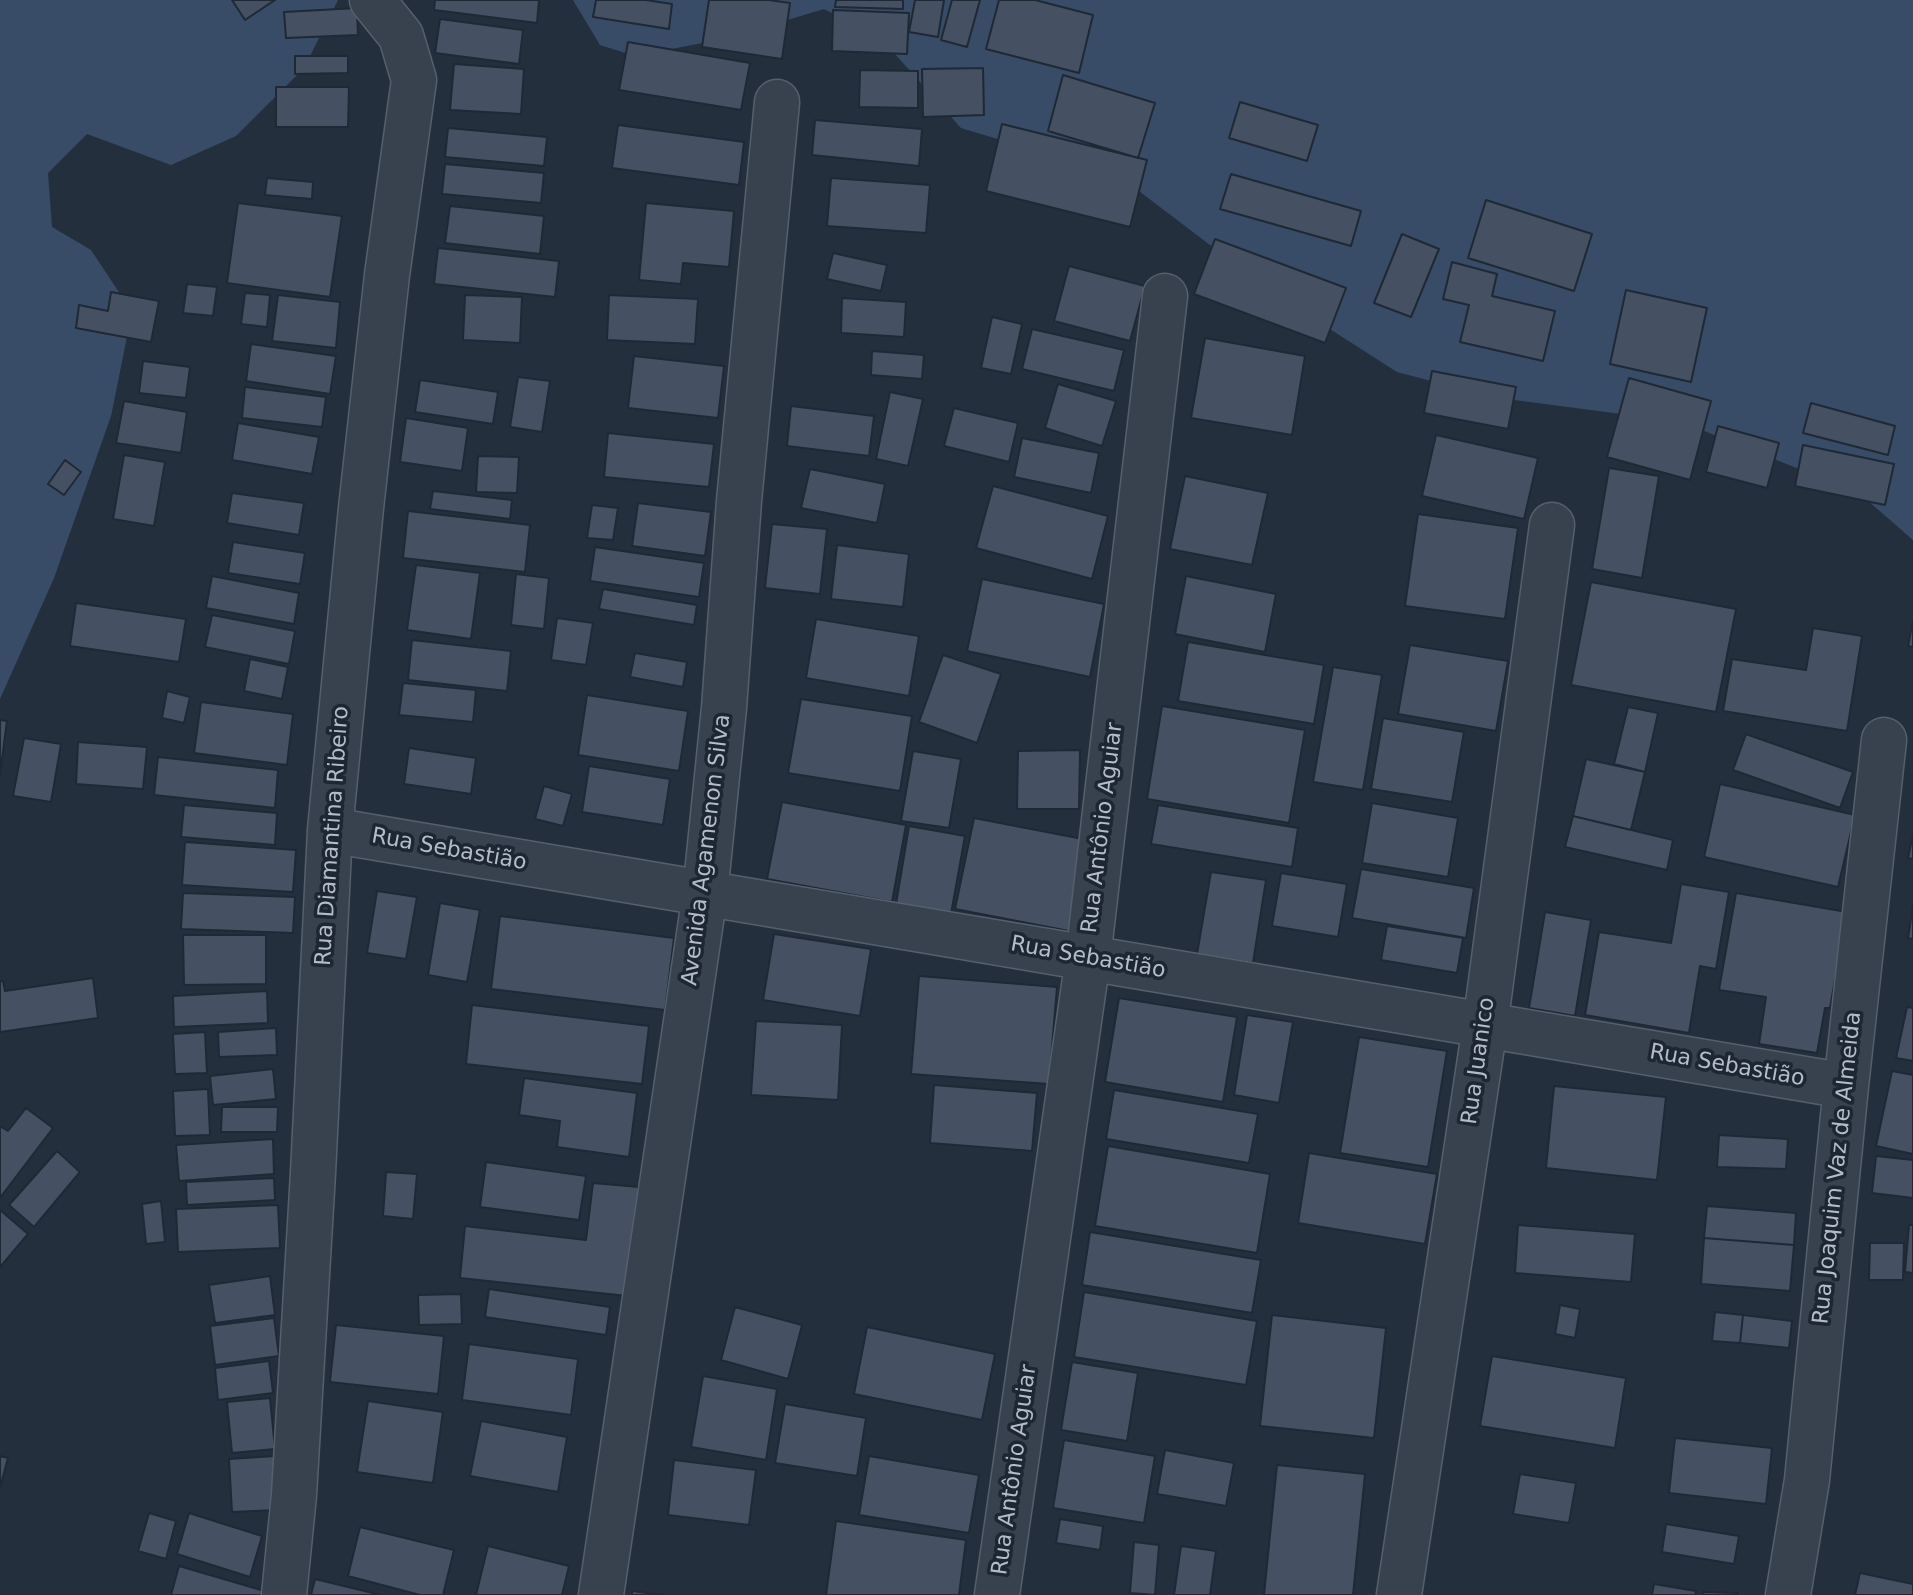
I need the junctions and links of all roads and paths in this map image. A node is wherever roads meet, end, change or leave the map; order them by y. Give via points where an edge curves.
1 (372, 0) edge
2 (777, 102) dead end
3 (1165, 296) dead end
4 (1552, 525) dead end
5 (1884, 740) dead end
6 (330, 830) junction
7 (705, 894) junction
8 (1088, 958) junction
9 (1485, 1026) junction
10 (1846, 1086) junction
11 (284, 1595) edge
12 (601, 1595) edge
13 (997, 1595) edge
14 (1399, 1595) edge
15 (1788, 1595) edge

1 - 6 street, Rua Diamantina Ribeiro via 401,36 414,80 359,523
2 - 7 street, Avenida Agamenon Silva
3 - 8 street, Rua Antônio Aguiar
4 - 9 street, Rua Juanico
5 - 10 street, Rua Joaquim Vaz de Almeida
6 - 7 street, Rua Sebastião
6 - 11 street, Rua Diamantina Ribeiro via 312,1204
7 - 8 street, Rua Sebastião
7 - 12 street, Avenida Agamenon Silva
8 - 9 street, Rua Sebastião
8 - 13 street, Rua Antônio Aguiar
9 - 10 street, Rua Sebastião
9 - 14 street, Rua Juanico
10 - 15 street, Rua Joaquim Vaz de Almeida via 1807,1480

